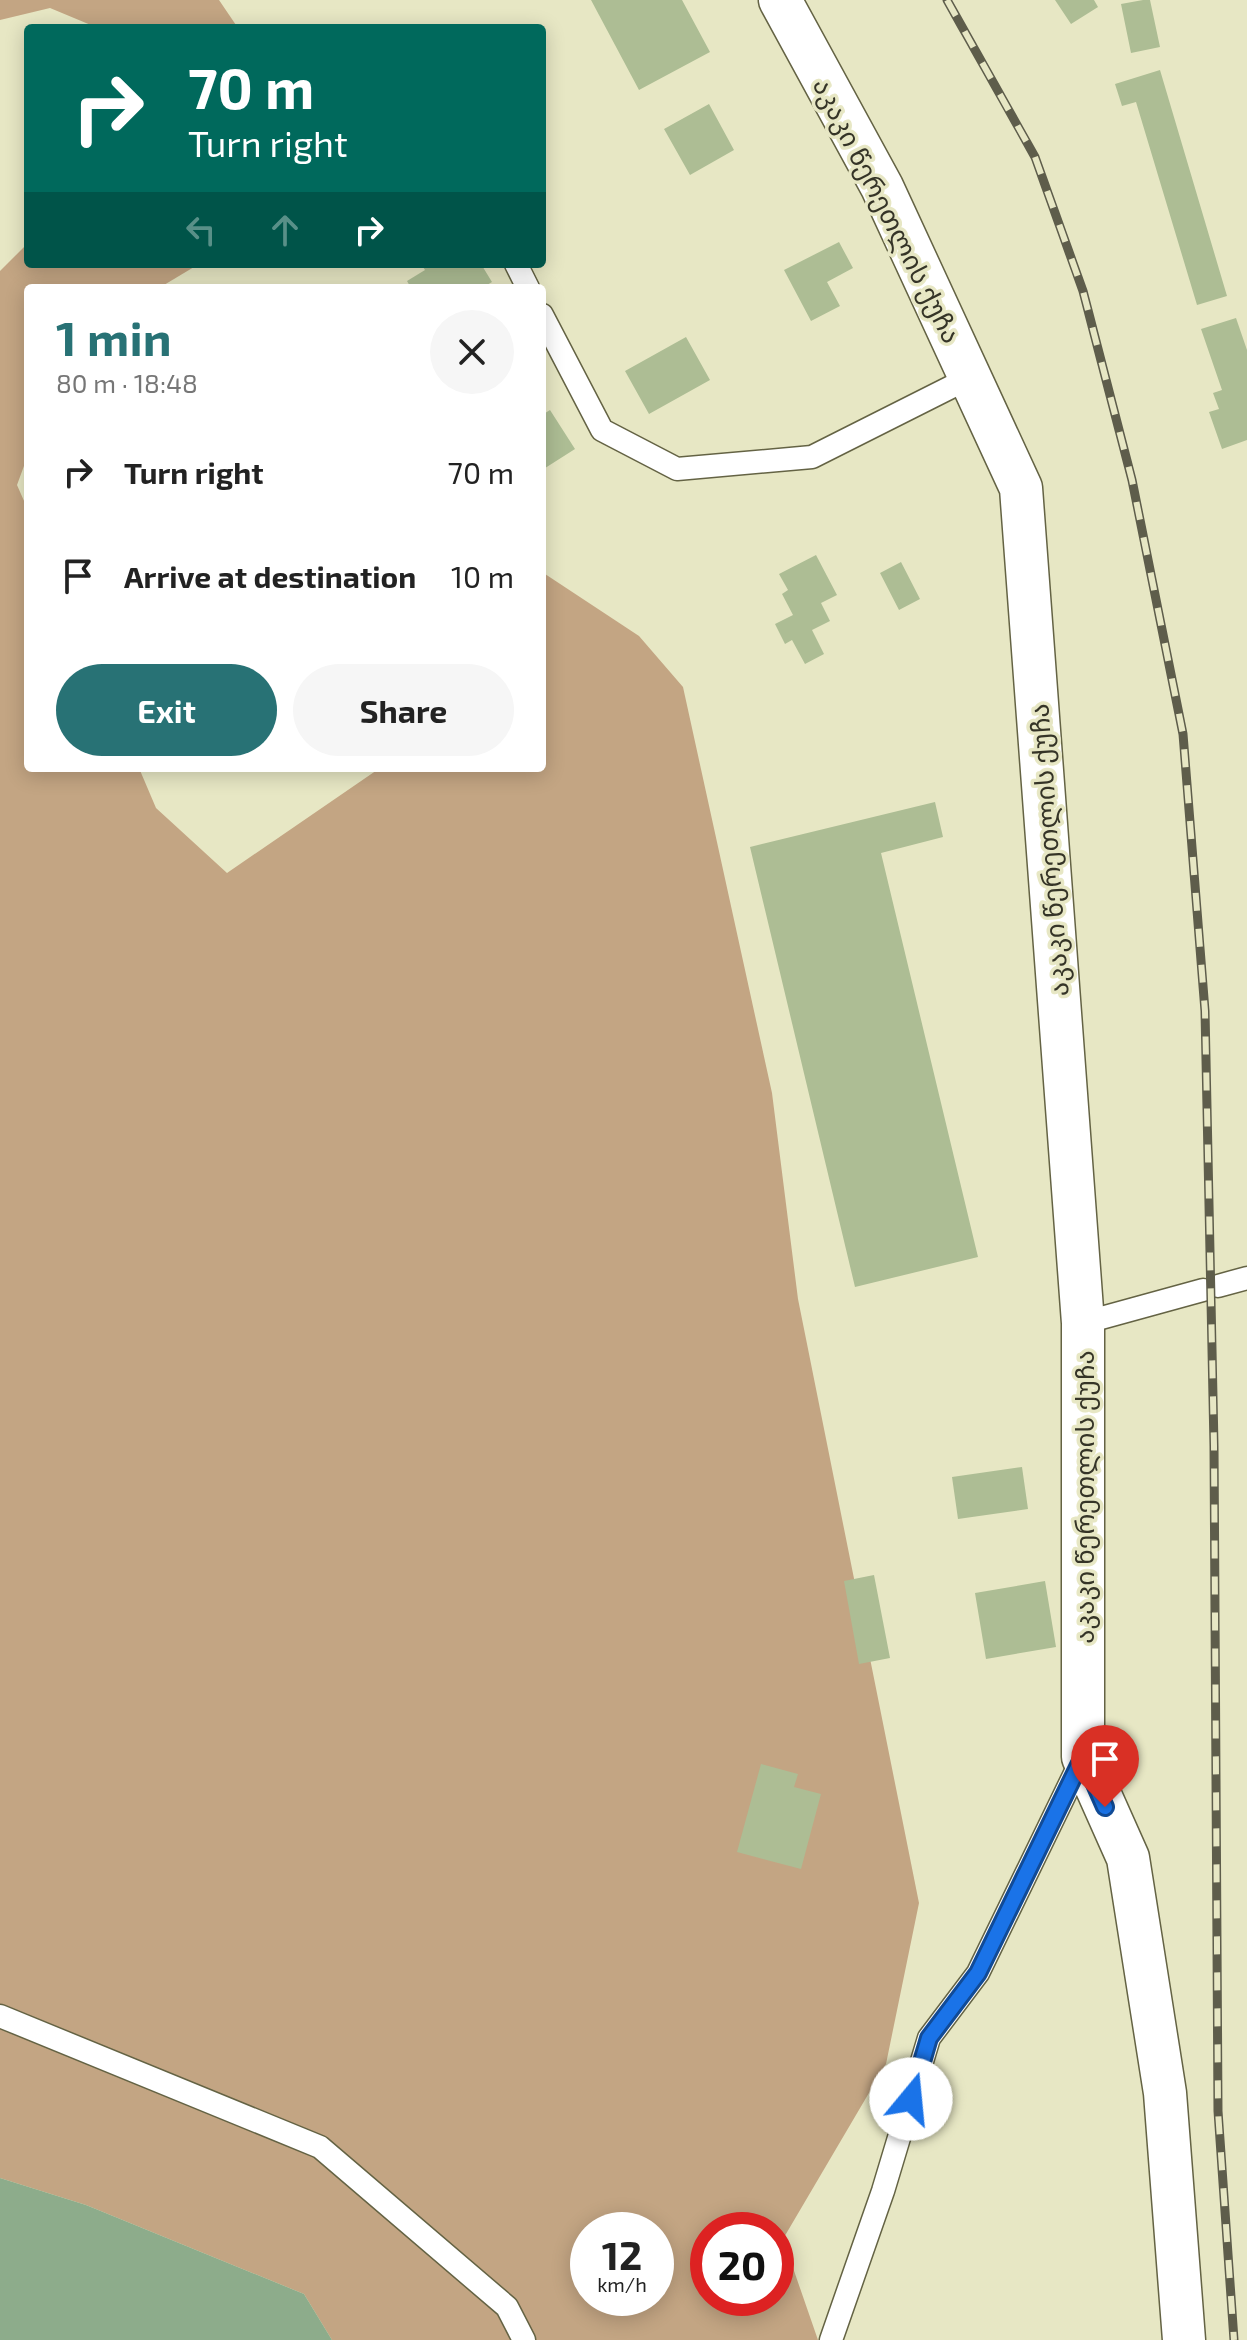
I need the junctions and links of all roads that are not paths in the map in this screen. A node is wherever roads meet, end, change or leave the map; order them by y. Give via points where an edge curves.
1 (780, 0) edge
2 (546, 323) edge
3 (971, 377) junction
4 (1247, 1278) edge
5 (1083, 1323) junction
6 (1083, 1757) junction
7 (0, 2016) edge
8 (524, 2340) edge
9 (831, 2340) edge
10 (1184, 2340) edge

1 - 3 street, აკაკი წერეთლის ქუჩა via 882,187
2 - 3 lane via 602,430 677,469 812,457
3 - 5 street, აკაკი წერეთლის ქუჩა via 1021,488
4 - 5 lane
5 - 6 street, აკაკი წერეთლის ქუჩა
6 - 9 lane via 978,1973 929,2038
6 - 10 street via 1128,1858 1165,2093
7 - 8 lane via 320,2147 507,2307

